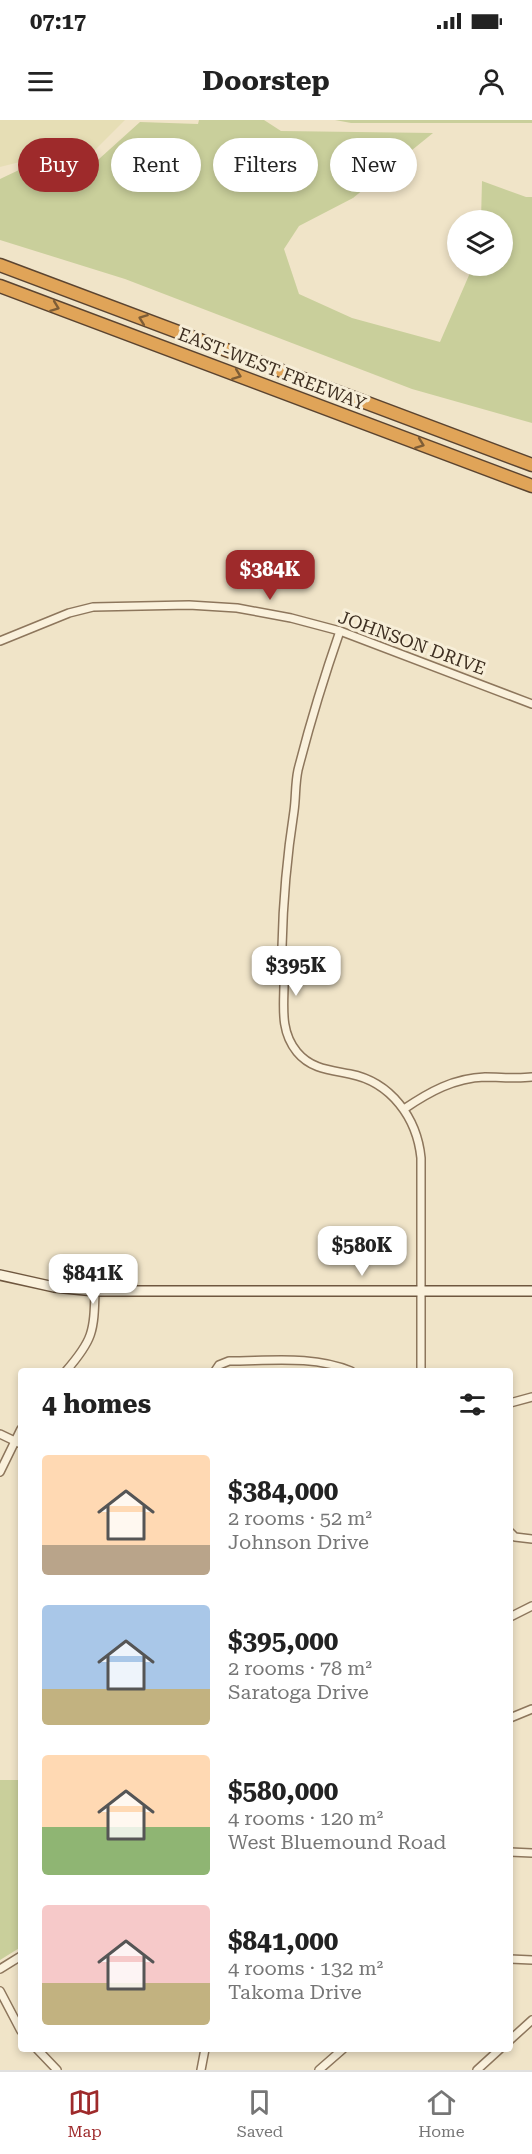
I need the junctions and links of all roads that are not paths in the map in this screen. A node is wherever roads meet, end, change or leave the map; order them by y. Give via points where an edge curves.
1 (0, 265) edge
2 (0, 286) edge
3 (532, 465) edge
4 (532, 486) edge
5 (340, 631) junction
6 (0, 641) edge
7 (532, 704) edge
8 (532, 1077) edge
9 (404, 1109) junction
10 (0, 1275) edge
11 (95, 1291) junction
12 (421, 1291) junction
13 (532, 1291) edge
14 (69, 1368) edge
15 (217, 1368) edge
16 (335, 1368) edge
17 (421, 1368) edge
18 (532, 1397) edge
19 (513, 1402) edge
20 (0, 1434) edge
21 (18, 1443) edge
22 (0, 1472) edge
23 (513, 1535) edge
24 (532, 1539) edge
25 (532, 1606) edge
26 (513, 1616) edge
27 (532, 1709) edge
28 (513, 1717) edge
29 (513, 1852) edge
30 (532, 1853) edge
31 (18, 1958) edge
32 (513, 1959) edge
33 (532, 1960) edge
34 (0, 1968) edge
35 (0, 1991) edge
36 (532, 2020) edge
37 (18, 2025) edge
38 (513, 2037) edge
39 (40, 2052) edge
40 (204, 2052) edge
41 (340, 2052) edge
42 (497, 2052) edge
43 (57, 2070) edge
44 (201, 2070) edge
45 (319, 2070) edge
46 (477, 2070) edge

3 -> 1 highway, EAST-WEST FREEWAY
2 -> 4 highway, EAST-WEST FREEWAY
5 - 6 street, JOHNSON DRIVE via 235,608 103,605 69,613
5 - 7 street, JOHNSON DRIVE
5 - 9 street via 319,689 298,771 288,843 282,948 284,1022 288,1039 303,1058 326,1070 368,1080
8 - 9 street via 485,1077 456,1082 434,1090
9 - 12 street via 416,1132 421,1158
10 - 11 main road
11 - 12 main road
11 - 14 street via 90,1339
12 - 13 main road
12 - 17 street
15 - 16 street via 229,1361 310,1361
18 - 19 street
20 - 21 street
21 - 22 street
23 - 24 street
25 - 26 street
27 - 28 street
29 - 30 street
31 - 34 street
32 - 33 street
35 - 37 street
36 - 38 street
39 - 43 street
40 - 44 street
41 - 45 street
42 - 46 street

